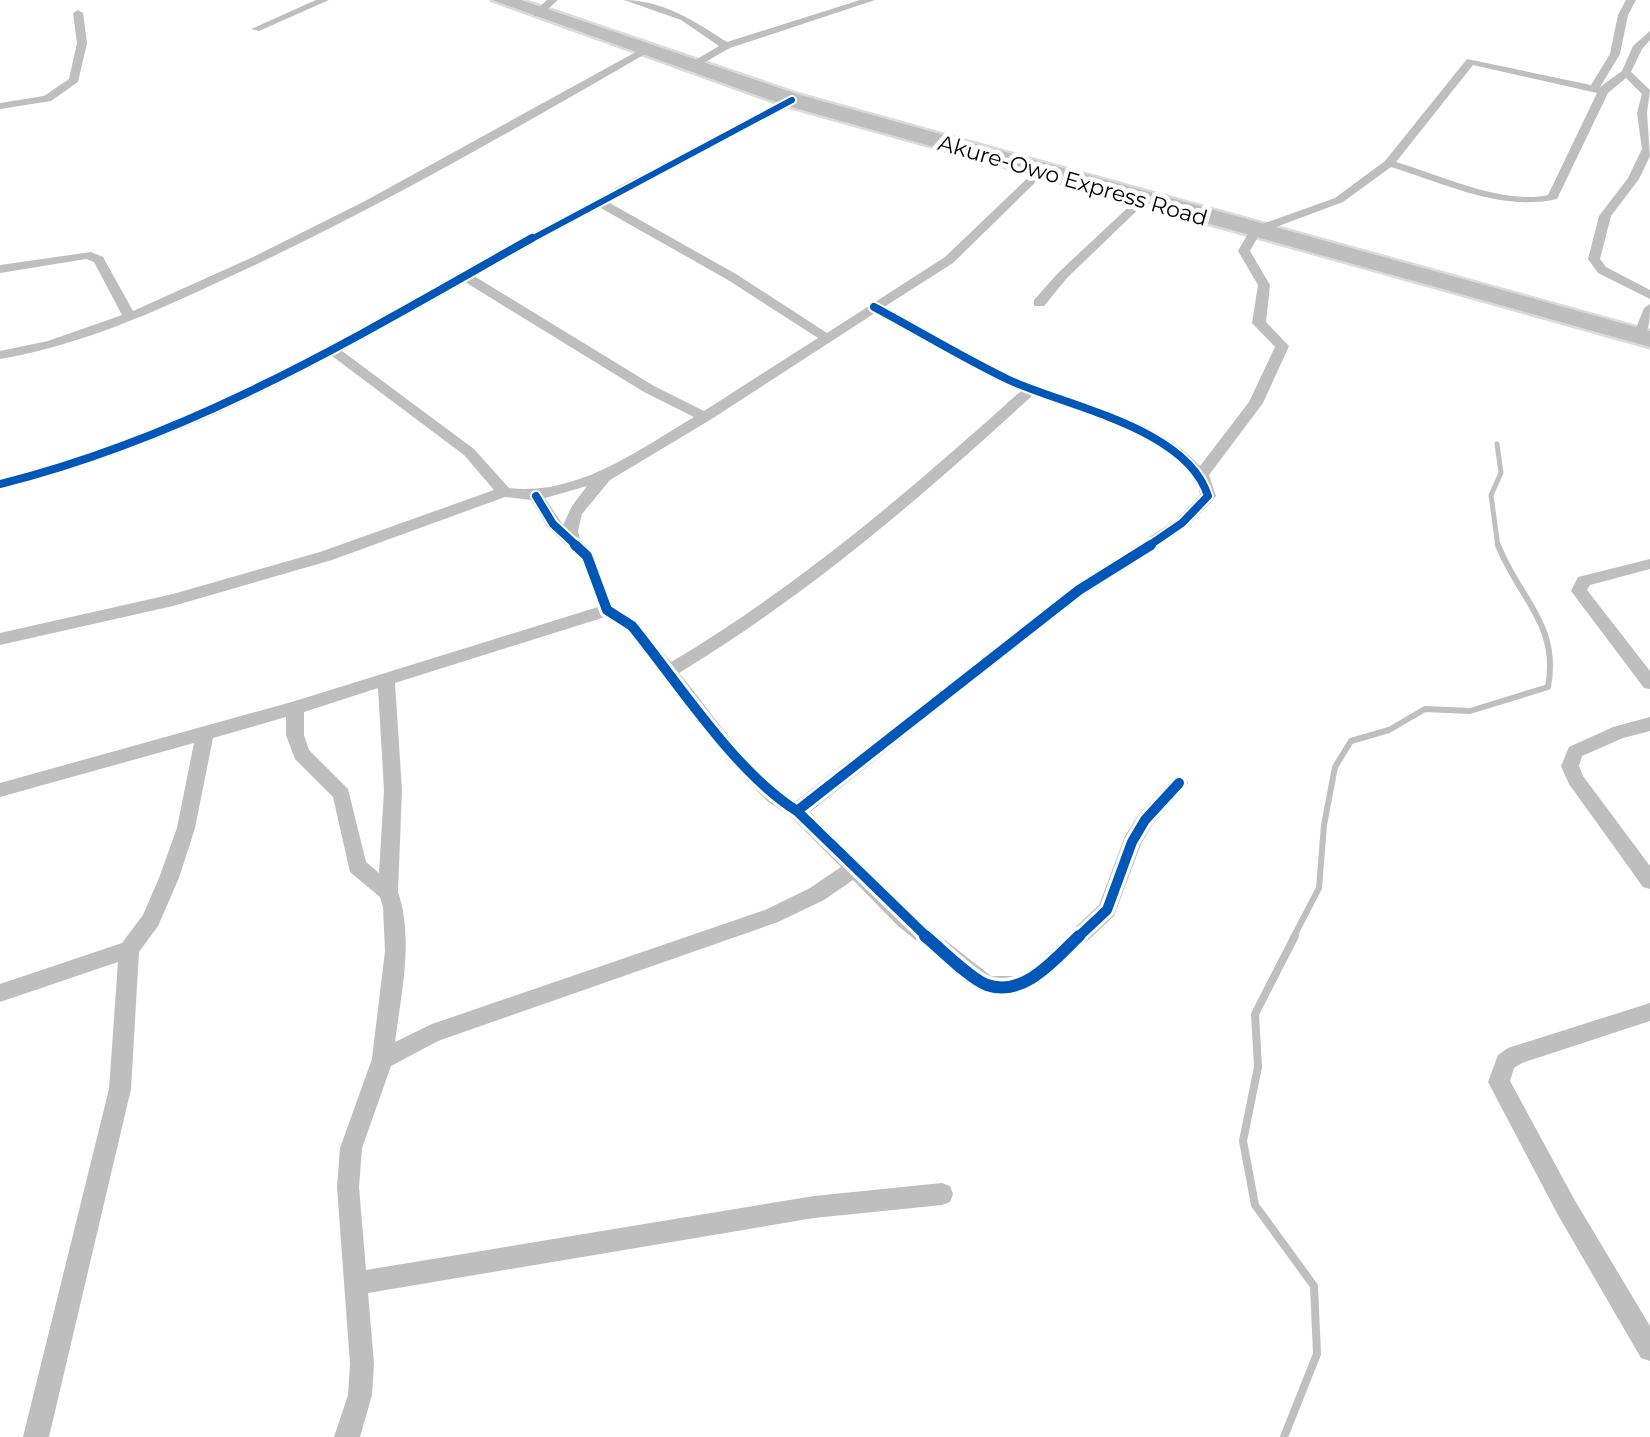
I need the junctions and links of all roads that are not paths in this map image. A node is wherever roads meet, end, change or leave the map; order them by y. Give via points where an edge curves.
1 (324, 0) edge
2 (502, 0) edge
3 (629, 0) edge
4 (1631, 0) edge
5 (647, 1) edge
6 (860, 1) edge
7 (545, 7) edge
8 (78, 14) dead end
9 (256, 29) dead end
10 (1650, 34) edge
11 (726, 46) junction
12 (643, 51) junction
13 (691, 67) junction
14 (1626, 73) junction
15 (1598, 90) junction
16 (792, 100) junction
17 (0, 106) edge
18 (1389, 163) junction
19 (1041, 171) junction
20 (1142, 200) junction
21 (599, 202) junction
22 (1255, 231) junction
23 (0, 269) edge
24 (465, 276) junction
25 (1650, 295) edge
26 (1039, 303) dead end
27 (874, 307) junction
28 (1650, 308) edge
29 (130, 317) junction
30 (1645, 338) edge
31 (828, 339) junction
32 (335, 352) junction
33 (0, 355) edge
34 (1031, 389) junction
35 (705, 417) junction
36 (1202, 474) junction
37 (604, 476) junction
38 (0, 484) edge
39 (504, 492) junction
40 (536, 496) junction
41 (572, 540) junction
42 (1650, 564) edge
43 (607, 610) junction
44 (0, 639) edge
45 (669, 671) junction
46 (386, 680) junction
47 (1650, 683) edge
48 (295, 708) junction
49 (1650, 724) edge
50 (206, 734) junction
51 (1179, 783) dead end
52 (0, 790) edge
53 (796, 811) junction
54 (852, 870) junction
55 (1650, 881) edge
56 (388, 892) junction
57 (130, 948) junction
58 (0, 993) edge
59 (1650, 1012) edge
60 (383, 1059) junction
61 (942, 1194) dead end
62 (358, 1283) junction
63 (1650, 1349) edge
64 (36, 1437) edge
65 (347, 1437) edge

1 - 9 street
2 - 7 highway, Akure-Owo Express Road
3 - 5 street
4 - 15 street
5 - 11 street
6 - 11 street
7 - 12 highway, Akure-Owo Express Road
8 - 17 street via 82,43 74,80 47,99
10 - 14 street
11 - 13 street
12 - 13 highway, Akure-Owo Express Road
12 - 29 street via 343,220
13 - 16 highway, Akure-Owo Express Road
14 - 15 street
14 - 25 street via 1648,93 1642,114 1648,149 1606,216 1594,259
15 - 18 street via 1471,61
15 - 18 street via 1553,197 1544,201
16 - 19 highway, Akure-Owo Express Road
16 - 21 street
18 - 22 street via 1340,200
19 - 20 highway, Akure-Owo Express Road
19 - 27 street via 949,260
20 - 22 highway, Akure-Owo Express Road
20 - 26 street
21 - 24 street
21 - 31 street
22 - 30 highway, Akure-Owo Express Road
22 - 36 street via 1244,251 1264,284 1260,323 1282,346 1256,403
23 - 29 street via 88,255 98,260
24 - 32 street
24 - 35 street
27 - 31 street
27 - 34 street
28 - 30 street
29 - 33 street via 61,343
31 - 35 street
32 - 38 street via 151,438
32 - 39 street via 469,452
34 - 36 street via 1164,445
34 - 45 street via 832,562 730,637
35 - 37 street
36 - 53 street via 1208,487 1202,505 1080,589
37 - 40 street
37 - 41 street via 572,518
39 - 40 street
39 - 44 street via 326,556
40 - 41 street
41 - 43 street via 594,568
42 - 47 street via 1584,581 1578,591
43 - 45 street via 632,626
43 - 46 street
45 - 53 street via 749,772
46 - 48 street
46 - 56 street via 393,790
48 - 50 street
48 - 56 street via 302,754 342,794 357,866
49 - 55 street via 1575,752 1570,766
50 - 52 street
50 - 57 street via 170,878
51 - 54 street via 1132,842 1107,910 1020,985 1002,988 974,978
53 - 54 street
54 - 60 street via 770,916 449,1028
56 - 60 street via 395,951
57 - 58 street
57 - 64 street via 120,1089
59 - 63 street via 1516,1055 1498,1082
60 - 62 street via 351,1148 348,1187
61 - 62 street via 814,1207
62 - 65 street via 361,1380

